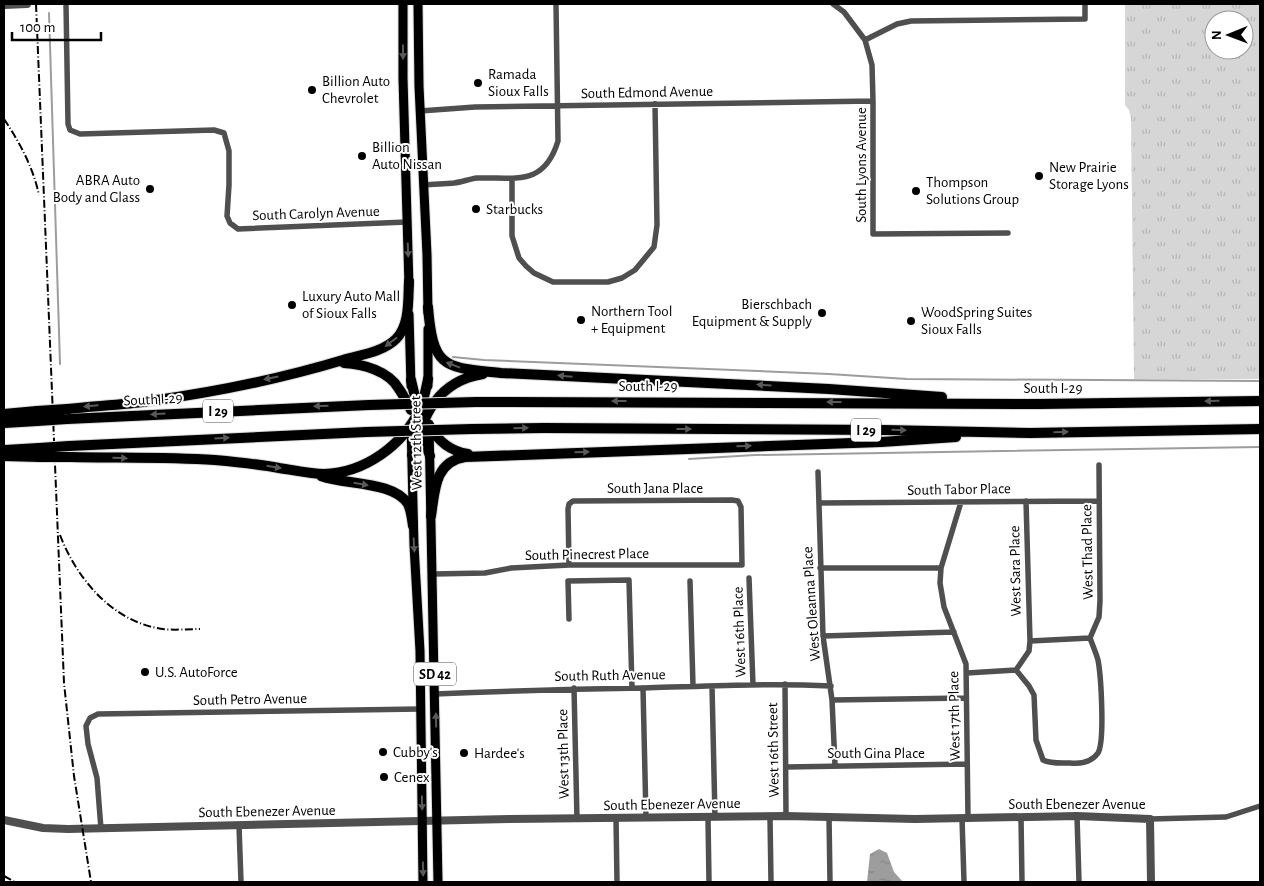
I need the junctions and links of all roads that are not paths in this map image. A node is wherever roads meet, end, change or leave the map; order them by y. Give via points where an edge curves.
1 (28, 4) edge
2 (66, 4) edge
3 (402, 4) edge
4 (418, 4) edge
5 (556, 4) edge
6 (833, 4) edge
7 (1085, 4) edge
8 (4, 5) edge
9 (865, 40) junction
10 (873, 102) junction
11 (655, 104) junction
12 (557, 106) junction
13 (420, 111) junction
14 (512, 179) junction
15 (424, 185) junction
16 (407, 222) junction
17 (1008, 234) dead end
18 (409, 281) junction
19 (428, 308) junction
20 (335, 362) junction
21 (501, 372) junction
22 (428, 379) joint
23 (410, 380) joint
24 (1260, 401) edge
25 (1040, 404) junction
26 (4, 414) edge
27 (67, 414) junction
28 (37, 416) junction
29 (420, 417) junction
30 (4, 422) edge
31 (1260, 429) edge
32 (1030, 433) junction
33 (4, 450) edge
34 (40, 452) junction
35 (4, 456) edge
36 (412, 456) joint
37 (430, 456) joint
38 (481, 456) junction
39 (1099, 465) dead end
40 (818, 472) dead end
41 (313, 473) junction
42 (1026, 501) junction
43 (1099, 501) junction
44 (961, 502) junction
45 (819, 503) junction
46 (431, 516) junction
47 (413, 526) junction
48 (569, 565) junction
49 (742, 565) joint
50 (820, 568) junction
51 (941, 568) junction
52 (433, 574) junction
53 (750, 578) dead end
54 (690, 581) dead end
55 (569, 619) dead end
56 (954, 632) junction
57 (823, 636) junction
58 (1090, 638) junction
59 (1030, 640) junction
60 (1016, 670) junction
61 (967, 673) junction
62 (785, 684) junction
63 (753, 685) junction
64 (693, 686) junction
65 (712, 686) junction
66 (831, 686) junction
67 (574, 688) junction
68 (632, 688) junction
69 (643, 688) junction
70 (435, 694) junction
71 (966, 698) junction
72 (832, 700) junction
73 (420, 709) junction
74 (967, 764) junction
75 (835, 765) junction
76 (786, 766) junction
77 (1260, 806) edge
78 (786, 816) junction
79 (829, 816) junction
80 (1077, 816) junction
81 (770, 817) junction
82 (1021, 817) junction
83 (616, 818) junction
84 (646, 818) junction
85 (711, 818) junction
86 (965, 818) junction
87 (577, 819) junction
88 (1150, 819) junction
89 (4, 820) edge
90 (437, 821) junction
91 (422, 822) junction
92 (239, 826) junction
93 (101, 829) junction
94 (241, 882) edge
95 (423, 882) edge
96 (438, 882) edge
97 (617, 882) edge
98 (709, 882) edge
99 (771, 882) edge
100 (830, 882) edge
101 (964, 882) edge
102 (1022, 882) edge
103 (1078, 882) edge
104 (1151, 882) edge

1 - 8 street
2 - 16 street, South Carolyn Avenue via 70,130 84,134 214,130 224,133 229,151 227,216 230,223 238,228
3 -> 16 main road, West 12th Street
4 - 13 main road, West 12th Street
5 - 12 street
6 - 9 street, South Lyons Avenue via 844,12
7 - 9 street via 1085,19 911,21 897,24
9 - 10 street, South Lyons Avenue via 872,65
10 - 11 street, South Edmond Avenue
10 - 17 street, South Lyons Avenue via 873,234
11 - 12 street, South Edmond Avenue
11 - 14 street via 657,225 654,247 635,270 622,278 608,282 553,282 526,266 519,258 512,236
12 - 13 street, South Edmond Avenue
12 - 14 street via 558,141 548,164 528,176
13 - 15 main road, West 12th Street
14 - 15 street via 475,178
15 - 19 main road, West 12th Street
16 -> 18 main road, West 12th Street
18 -> 20 highway via 405,322 397,338 384,347
18 - 23 main road, West 12th Street
21 -> 19 highway via 454,367 442,359 432,337
19 - 22 main road, West 12th Street
20 -> 27 highway via 288,375 175,397
20 - 29 highway via 362,365 380,372 399,388
25 -> 21 highway
21 - 29 highway via 456,382
22 - 29 highway
23 - 29 highway
24 -> 25 highway, South I-29 / I 29
25 -> 27 highway, South I-29 / I 29, bridge via 476,402
26 - 28 highway
27 - 28 highway, South I-29 / I 29, bridge
28 - 30 highway, I 29
29 - 36 highway
29 - 37 highway
29 - 38 highway via 450,448
29 - 41 highway via 391,447 365,464 336,472
32 -> 31 highway, I 29
34 -> 32 highway, I 29, bridge via 69,446 472,429
38 -> 32 highway via 881,442
33 - 34 highway, I 29
34 - 35 highway
34 -> 41 highway, bridge via 71,457 215,460
36 - 47 main road, West 12th Street / SD 42
37 - 46 main road, West 12th Street / SD 42
38 - 46 highway via 458,458 442,469 436,483
39 - 43 street, West Thad Place
40 - 45 street, West Oleanna Place
41 -> 47 highway via 395,492 407,502
42 - 43 street, South Tabor Place
42 - 44 street, South Tabor Place
42 - 59 street, West Sara Place
43 - 58 street, West Thad Place via 1100,601
44 - 45 street, South Tabor Place
44 - 51 street, West 17th Place
45 - 50 street, West Oleanna Place
46 - 52 main road, West 12th Street / SD 42
47 -> 73 main road, West 12th Street / SD 42
48 - 49 street, South Pinecrest Place
48 - 49 street, South Jana Place via 568,509 574,501 732,500 740,504 742,513
48 - 52 street, South Pinecrest Place
50 - 51 street
50 - 57 street, West Oleanna Place
51 - 56 street, West 17th Place via 941,593
52 - 70 main road, West 12th Street / SD 42
53 - 63 street, West 16th Place
54 - 64 street
55 - 68 street via 568,581 628,580
56 - 57 street
56 - 61 street, West 17th Place
57 - 66 street, West Oleanna Place
58 - 59 street
58 - 60 street via 1098,660 1101,686 1100,741 1097,754 1085,762 1051,763 1043,760 1036,740 1034,696
59 - 60 street via 1029,651
60 - 61 street
61 - 71 street, West 17th Place
62 - 63 street, South Ruth Avenue
62 - 66 street, South Ruth Avenue
62 - 76 street, West 16th Street
63 - 65 street, South Ruth Avenue
64 - 65 street, South Ruth Avenue
64 - 69 street, South Ruth Avenue
65 - 85 street
66 - 72 street, West Oleanna Place
67 - 68 street, South Ruth Avenue
67 - 70 street, South Ruth Avenue
67 - 87 street, West 13th Place
68 - 69 street, South Ruth Avenue
69 - 84 street
90 -> 70 main road, West 12th Street / SD 42
71 - 72 street
71 - 74 street, West 17th Place
72 - 75 street, West Oleanna Place
73 -> 91 main road, West 12th Street / SD 42
73 - 93 street, South Petro Avenue via 98,714 90,718 86,726 97,778
74 - 75 street, South Gina Place
74 - 86 street, West 17th Place
75 - 76 street, South Gina Place
76 - 78 street, West 16th Street
77 - 88 street, South Ebenezer Avenue via 1226,817
78 - 79 street, South Ebenezer Avenue
78 - 81 street, South Ebenezer Avenue
79 - 86 street, South Ebenezer Avenue
79 - 100 street
80 - 82 street, South Ebenezer Avenue
80 - 88 street, South Ebenezer Avenue
80 - 103 street
81 - 85 street, South Ebenezer Avenue
81 - 99 street
82 - 86 street, South Ebenezer Avenue
82 - 102 street
83 - 84 street, South Ebenezer Avenue
83 - 87 street, South Ebenezer Avenue
83 - 97 street
84 - 85 street, South Ebenezer Avenue
85 - 98 street
86 - 101 street, West 17th Place
87 - 90 street, South Ebenezer Avenue
88 - 104 street
89 - 93 street, South Ebenezer Avenue via 43,828
90 - 91 street, South Ebenezer Avenue
90 - 96 main road, West 12th Street / SD 42
91 - 92 street, South Ebenezer Avenue
91 -> 95 main road, West 12th Street / SD 42
92 - 93 street, South Ebenezer Avenue
92 - 94 street

